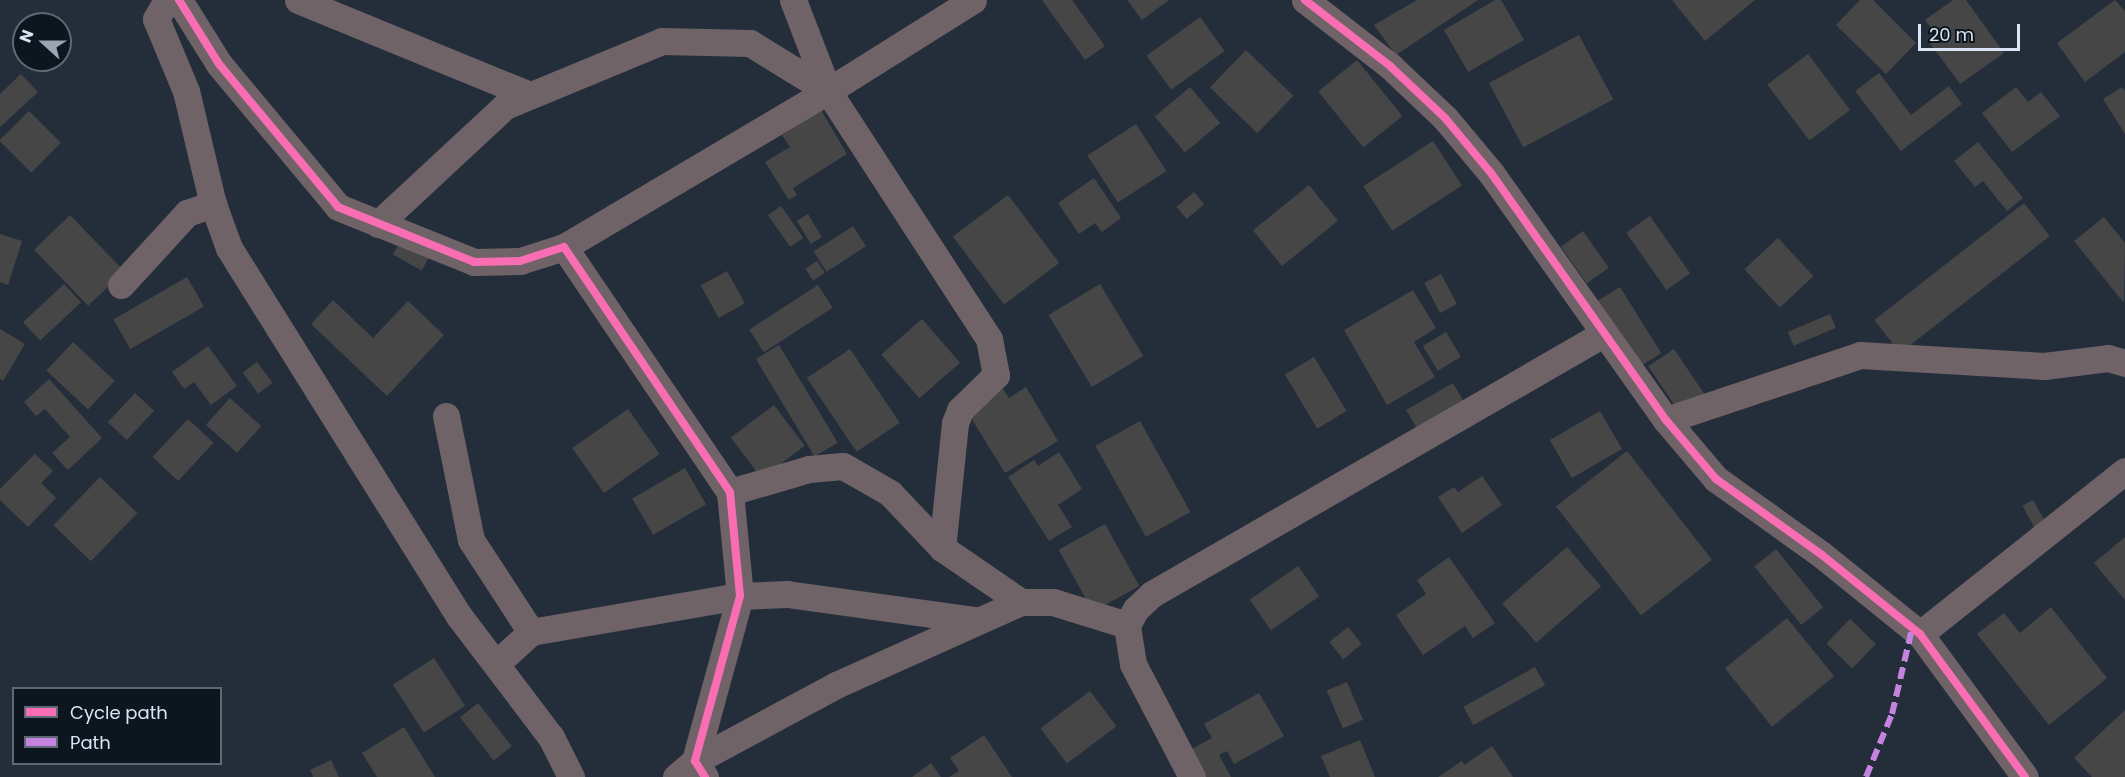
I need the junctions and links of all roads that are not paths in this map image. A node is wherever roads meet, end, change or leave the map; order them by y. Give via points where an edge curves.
1 (167, 0) edge
2 (179, 0) edge
3 (298, 0) edge
4 (793, 0) edge
5 (973, 0) edge
6 (1305, 0) edge
7 (828, 91) junction
8 (527, 94) junction
9 (213, 204) junction
10 (378, 224) junction
11 (564, 247) junction
12 (121, 285) dead end
13 (1603, 334) junction
14 (2125, 363) edge
15 (446, 417) dead end
16 (1666, 420) junction
17 (2125, 471) edge
18 (730, 492) junction
19 (942, 548) junction
20 (740, 596) junction
21 (1021, 602) junction
22 (975, 620) junction
23 (1127, 625) junction
24 (531, 632) junction
25 (1920, 634) junction
26 (496, 664) junction
27 (692, 772) edge
28 (571, 777) edge
29 (1192, 777) edge
30 (2025, 777) edge

1 - 9 street via 156,19 186,91
2 - 10 street via 219,64 316,185 338,207
3 - 8 street
4 - 7 street
5 - 7 street
6 - 13 street via 1390,66 1445,118 1491,173
7 - 8 street via 750,43 662,41
7 - 11 street
7 - 19 street via 989,339 996,375 960,410 955,423
8 - 10 street via 505,106
9 - 12 street via 187,213
9 - 26 street via 229,248 280,332 459,616
10 - 11 street via 474,262 520,261
11 - 18 street
13 - 16 street
13 - 23 street via 1152,594
14 - 16 street via 2108,358 2044,366 1860,355
15 - 24 street via 471,540
16 - 25 street via 1716,479 1822,555
17 - 25 street
18 - 19 street via 809,469 843,466 890,494
18 - 20 street
19 - 21 street
20 - 22 street via 787,594
20 - 24 street
20 - 27 street
21 - 22 street
21 - 23 street via 1053,603
22 - 27 street via 836,685
23 - 29 street via 1142,685
24 - 26 street
25 - 30 street
26 - 28 street via 551,737

